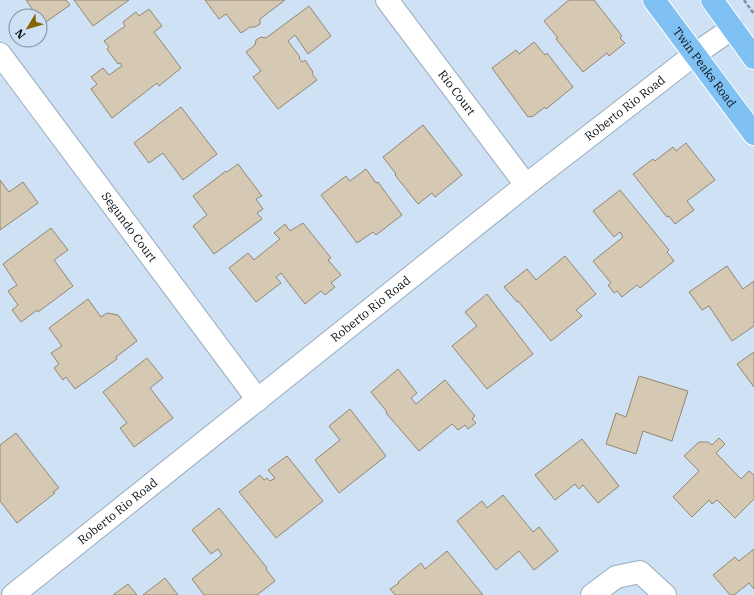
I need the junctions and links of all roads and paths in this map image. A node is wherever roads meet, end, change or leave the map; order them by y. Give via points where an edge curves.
1 (388, 0) edge
2 (654, 0) edge
3 (712, 0) edge
4 (744, 0) edge
5 (754, 14) edge
6 (733, 28) junction
7 (0, 54) edge
8 (695, 54) junction
9 (754, 58) edge
10 (754, 134) edge
11 (526, 185) junction
12 (258, 400) junction
13 (13, 595) edge
14 (592, 595) edge
15 (665, 595) edge

1 - 11 street, Rio Court
2 - 8 main road, Twin Peaks Road
3 - 6 main road
4 - 5 path
6 - 8 street, Roberto Rio Road
6 - 9 main road
7 - 12 street, Segundo Court
8 - 10 main road, Twin Peaks Road
8 - 11 street, Roberto Rio Road
11 - 12 street, Roberto Rio Road
12 - 13 street, Roberto Rio Road
14 - 15 street via 616,577 640,572

